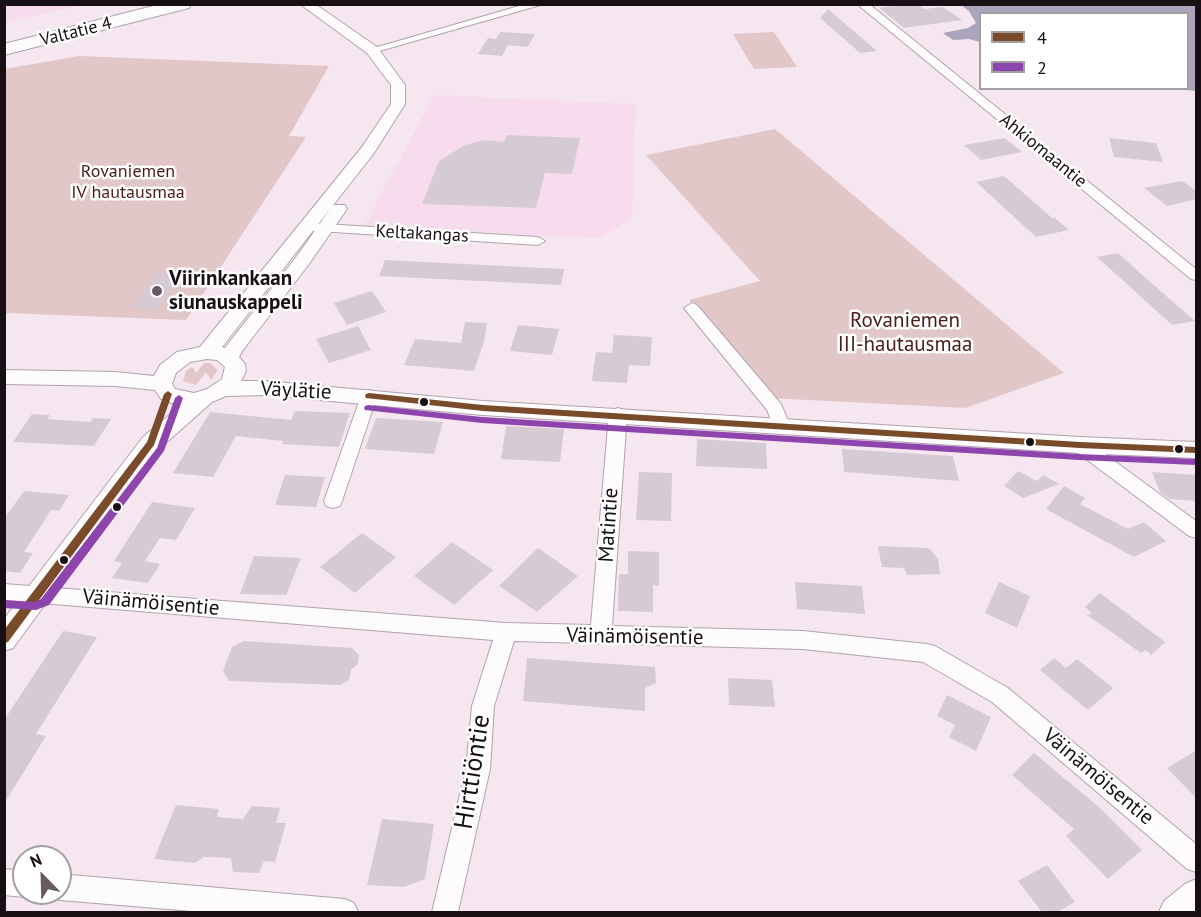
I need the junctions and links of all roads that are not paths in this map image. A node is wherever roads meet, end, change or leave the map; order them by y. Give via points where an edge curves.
1 (159, 4) edge
2 (183, 4) edge
3 (306, 4) edge
4 (539, 4) edge
5 (862, 4) edge
6 (106, 21) junction
7 (4, 39) edge
8 (4, 44) edge
9 (372, 50) junction
10 (4, 52) edge
11 (316, 228) junction
12 (538, 241) dead end
13 (1197, 276) edge
14 (692, 308) dead end
15 (207, 352) junction
16 (175, 363) junction
17 (233, 364) junction
18 (4, 377) edge
19 (65, 377) junction
20 (165, 389) junction
21 (214, 394) junction
22 (369, 396) junction
23 (618, 414) junction
24 (781, 426) junction
25 (151, 443) junction
26 (1080, 445) junction
27 (1197, 450) edge
28 (333, 501) dead end
29 (1197, 531) edge
30 (4, 592) edge
31 (36, 594) junction
32 (506, 632) junction
33 (601, 636) junction
34 (4, 640) edge
35 (1197, 860) edge
36 (72, 888) edge
37 (1197, 896) edge
38 (345, 912) edge
39 (446, 912) edge
40 (1175, 912) edge

1 - 6 highway, Valtatie 4
2 - 6 highway, Valtatie 4
3 - 9 street
4 - 9 street
5 - 13 street, Ahkiomaantie
6 - 7 highway
6 - 8 highway, Valtatie 4
6 - 10 highway
9 - 11 street via 398,85 398,104 368,150 342,205
11 - 12 street, Keltakangas
11 - 15 street
11 - 17 street via 235,347
14 - 24 street via 776,408
15 - 16 street
15 - 17 street
16 - 19 street via 116,374
16 - 20 street via 167,370
17 - 21 street via 234,377
17 - 22 street, Väylätie
18 - 19 street
19 - 20 street
20 - 21 street via 180,399
20 - 25 street
21 - 22 street, Väylätie via 265,388
21 - 25 street
22 - 23 street, Väylätie via 483,408
22 - 28 street
23 - 24 street, Väylätie
23 - 33 street, Matintie
24 - 26 street, Väylätie
25 - 31 street
26 - 27 street, Väylätie
26 - 29 street
30 - 31 street, Väinämöisentie
31 - 32 street, Väinämöisentie
31 - 34 street
32 - 33 street, Väinämöisentie
32 - 39 street, Hirttiöntie via 483,706 478,769
33 - 35 street, Väinämöisentie via 803,640 927,653 1000,695
36 - 38 street
37 - 40 street

